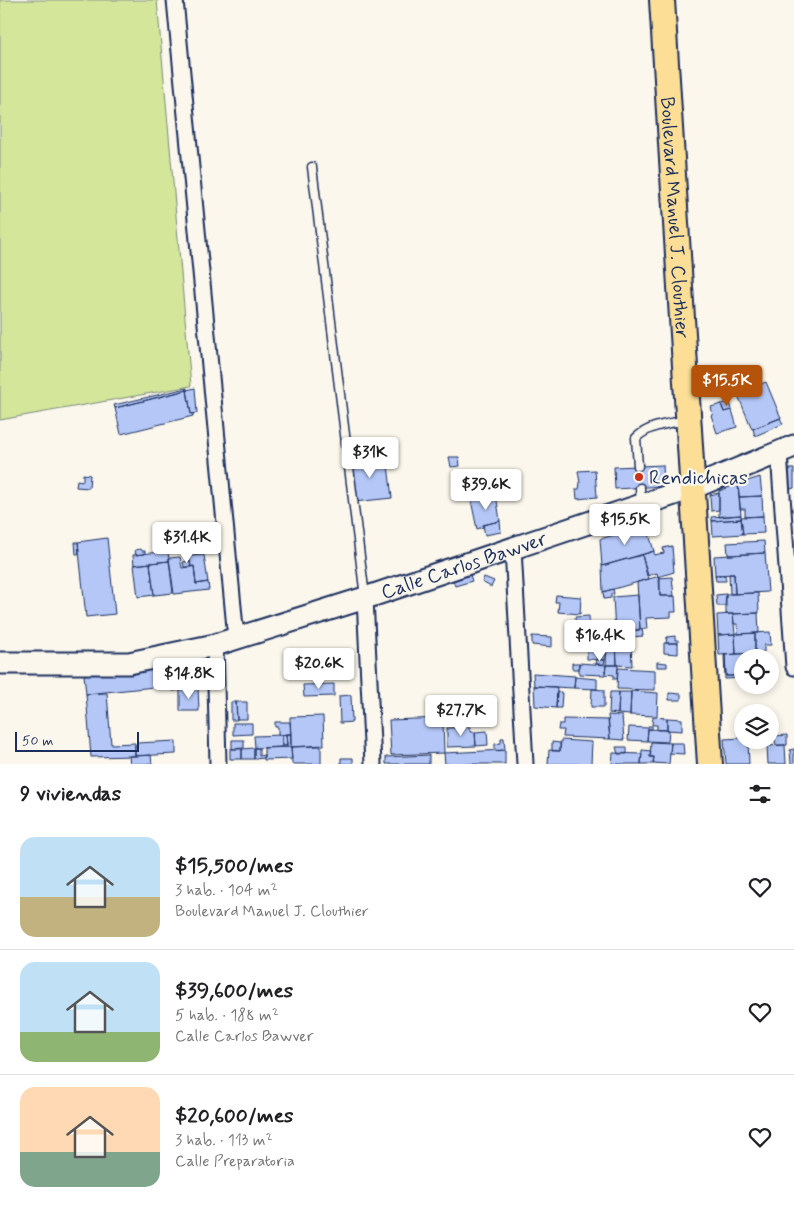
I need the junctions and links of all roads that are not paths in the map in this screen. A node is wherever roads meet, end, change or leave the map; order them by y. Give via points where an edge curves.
1 (175, 0) edge
2 (662, 0) edge
3 (312, 167) dead end
4 (688, 420) junction
5 (787, 450) edge
6 (638, 466) dead end
7 (692, 488) junction
8 (789, 542) edge
9 (513, 549) junction
10 (365, 598) junction
11 (236, 638) junction
12 (215, 645) junction
13 (0, 663) edge
14 (794, 667) edge
15 (218, 764) edge
16 (374, 764) edge
17 (526, 764) edge
18 (710, 764) edge

1 - 11 street
2 - 4 main road, Boulevard Manuel J. Clouthier
3 - 10 lane
4 - 6 lane via 642,431 636,438
4 - 7 main road, Boulevard Manuel J. Clouthier
5 - 7 street, Calle Carlos Bawver
5 - 8 street
7 - 9 street, Calle Carlos Bawver via 641,496
7 - 18 main road, Boulevard Manuel J. Clouthier
8 - 14 street
9 - 10 street, Calle Carlos Bawver
9 - 17 street
10 - 11 street, Calle Carlos Bawver
10 - 16 street
11 - 12 street, Calle Carlos Bawver
12 - 13 street, Calle Carlos Bawver via 129,663
12 - 15 street

